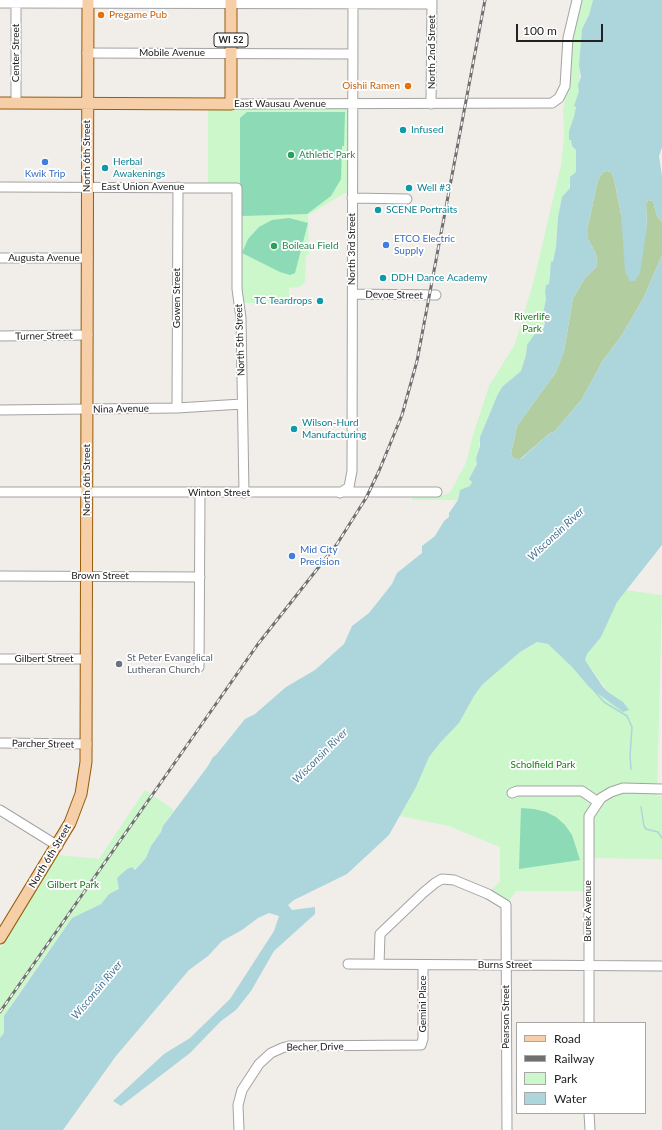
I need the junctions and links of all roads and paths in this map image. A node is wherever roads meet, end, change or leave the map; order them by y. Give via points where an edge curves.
1 (577, 0) edge
2 (88, 2) edge
3 (231, 2) edge
4 (353, 2) edge
5 (432, 2) edge
6 (0, 3) edge
7 (16, 3) junction
8 (87, 53) junction
9 (231, 53) junction
10 (353, 54) junction
11 (231, 81) junction
12 (0, 103) edge
13 (16, 103) junction
14 (87, 103) junction
15 (118, 103) junction
16 (155, 103) junction
17 (231, 104) junction
18 (352, 104) junction
19 (431, 104) junction
20 (0, 187) edge
21 (88, 187) junction
22 (178, 187) junction
23 (237, 188) joint
24 (352, 198) junction
25 (407, 198) dead end
26 (0, 258) edge
27 (88, 258) junction
28 (353, 294) junction
29 (436, 295) dead end
30 (88, 335) junction
31 (0, 336) edge
32 (242, 404) junction
33 (177, 408) junction
34 (87, 409) junction
35 (0, 410) edge
36 (0, 492) edge
37 (87, 492) junction
38 (340, 492) junction
39 (437, 492) dead end
40 (200, 493) junction
41 (244, 493) junction
42 (0, 576) edge
43 (87, 576) junction
44 (200, 577) junction
45 (87, 659) junction
46 (0, 660) edge
47 (199, 667) dead end
48 (0, 743) edge
49 (87, 744) junction
50 (662, 789) edge
51 (512, 793) dead end
52 (598, 802) junction
53 (0, 810) edge
54 (58, 846) junction
55 (0, 938) edge
56 (348, 964) dead end
57 (379, 964) junction
58 (423, 965) junction
59 (506, 965) junction
60 (588, 965) junction
61 (662, 966) edge
62 (589, 1022) edge
63 (422, 1044) joint
64 (590, 1114) edge
65 (239, 1130) edge
66 (507, 1130) edge
67 (590, 1130) edge

1 - 19 street, East Wausau Avenue via 568,38 565,86 559,98 548,104
2 - 3 street
2 - 7 street
2 - 8 main road, North 6th Street
3 - 4 street
3 - 9 main road, WI 52
4 - 5 street
4 - 10 street, North 3rd Street
5 - 19 street, North 2nd Street
6 - 7 street
7 - 13 street, Center Street
8 - 9 street, Mobile Avenue
8 - 14 main road, North 6th Street
8 - 15 main road via 92,97 97,101
9 - 10 street, Mobile Avenue
9 - 11 main road, WI 52
10 - 18 street, North 3rd Street
11 - 16 main road via 229,95 223,100
11 - 17 main road, WI 52
12 - 13 main road, East Wausau Avenue
13 - 14 main road, East Wausau Avenue
14 - 15 main road, East Wausau Avenue
14 - 21 main road, North 6th Street
15 - 16 main road, East Wausau Avenue
16 - 17 main road, East Wausau Avenue
17 - 18 street, East Wausau Avenue
18 - 19 street, East Wausau Avenue
18 - 24 street, North 3rd Street
20 - 21 street, East Union Avenue
21 - 22 street, East Union Avenue
21 - 27 main road, North 6th Street
22 - 23 street, East Union Avenue
22 - 33 street, Gowen Street
23 - 32 street, North 5th Street via 237,289 241,318
24 - 25 street
24 - 28 street, North 3rd Street
26 - 27 street, Augusta Avenue
27 - 30 main road, North 6th Street
28 - 29 street, Devoe Street
28 - 38 street, North 3rd Street via 352,479 350,488
30 - 31 street, Turner Street
30 - 34 main road, North 6th Street
32 - 33 street, Nina Avenue
32 - 41 street, North 5th Street
33 - 34 street, Nina Avenue
34 - 35 street, Nina Avenue
34 - 37 main road, North 6th Street
36 - 37 street, Winton Street
37 - 40 street, Winton Street
37 - 43 main road, North 6th Street
38 - 39 street, Winton Street
38 - 41 street, Winton Street
40 - 41 street, Winton Street
40 - 44 street
42 - 43 street, Brown Street
43 - 44 street, Brown Street
43 - 45 main road, North 6th Street
44 - 47 street
45 - 46 street, Gilbert Street
45 - 49 main road, North 6th Street
48 - 49 street, Parcher Street
49 - 54 main road, North 6th Street via 80,794 73,816
50 - 52 street via 623,788 607,794
51 - 52 street via 582,791
52 - 60 street, Burek Avenue via 590,814 588,824
53 - 54 street
54 - 55 main road, North 6th Street
56 - 57 street, Burns Street
57 - 58 street, Burns Street
57 - 59 street, Pearson Street via 380,934 423,893 438,881 449,878 488,894 506,905
58 - 59 street, Burns Street
58 - 63 street, Gemini Place
59 - 60 street, Burns Street
59 - 66 street, Pearson Street
60 - 61 street, Burns Street
60 - 62 street, Burek Avenue
63 - 65 street, Becher Drive via 419,1047 282,1048 259,1064 242,1090 238,1105
64 - 67 street

